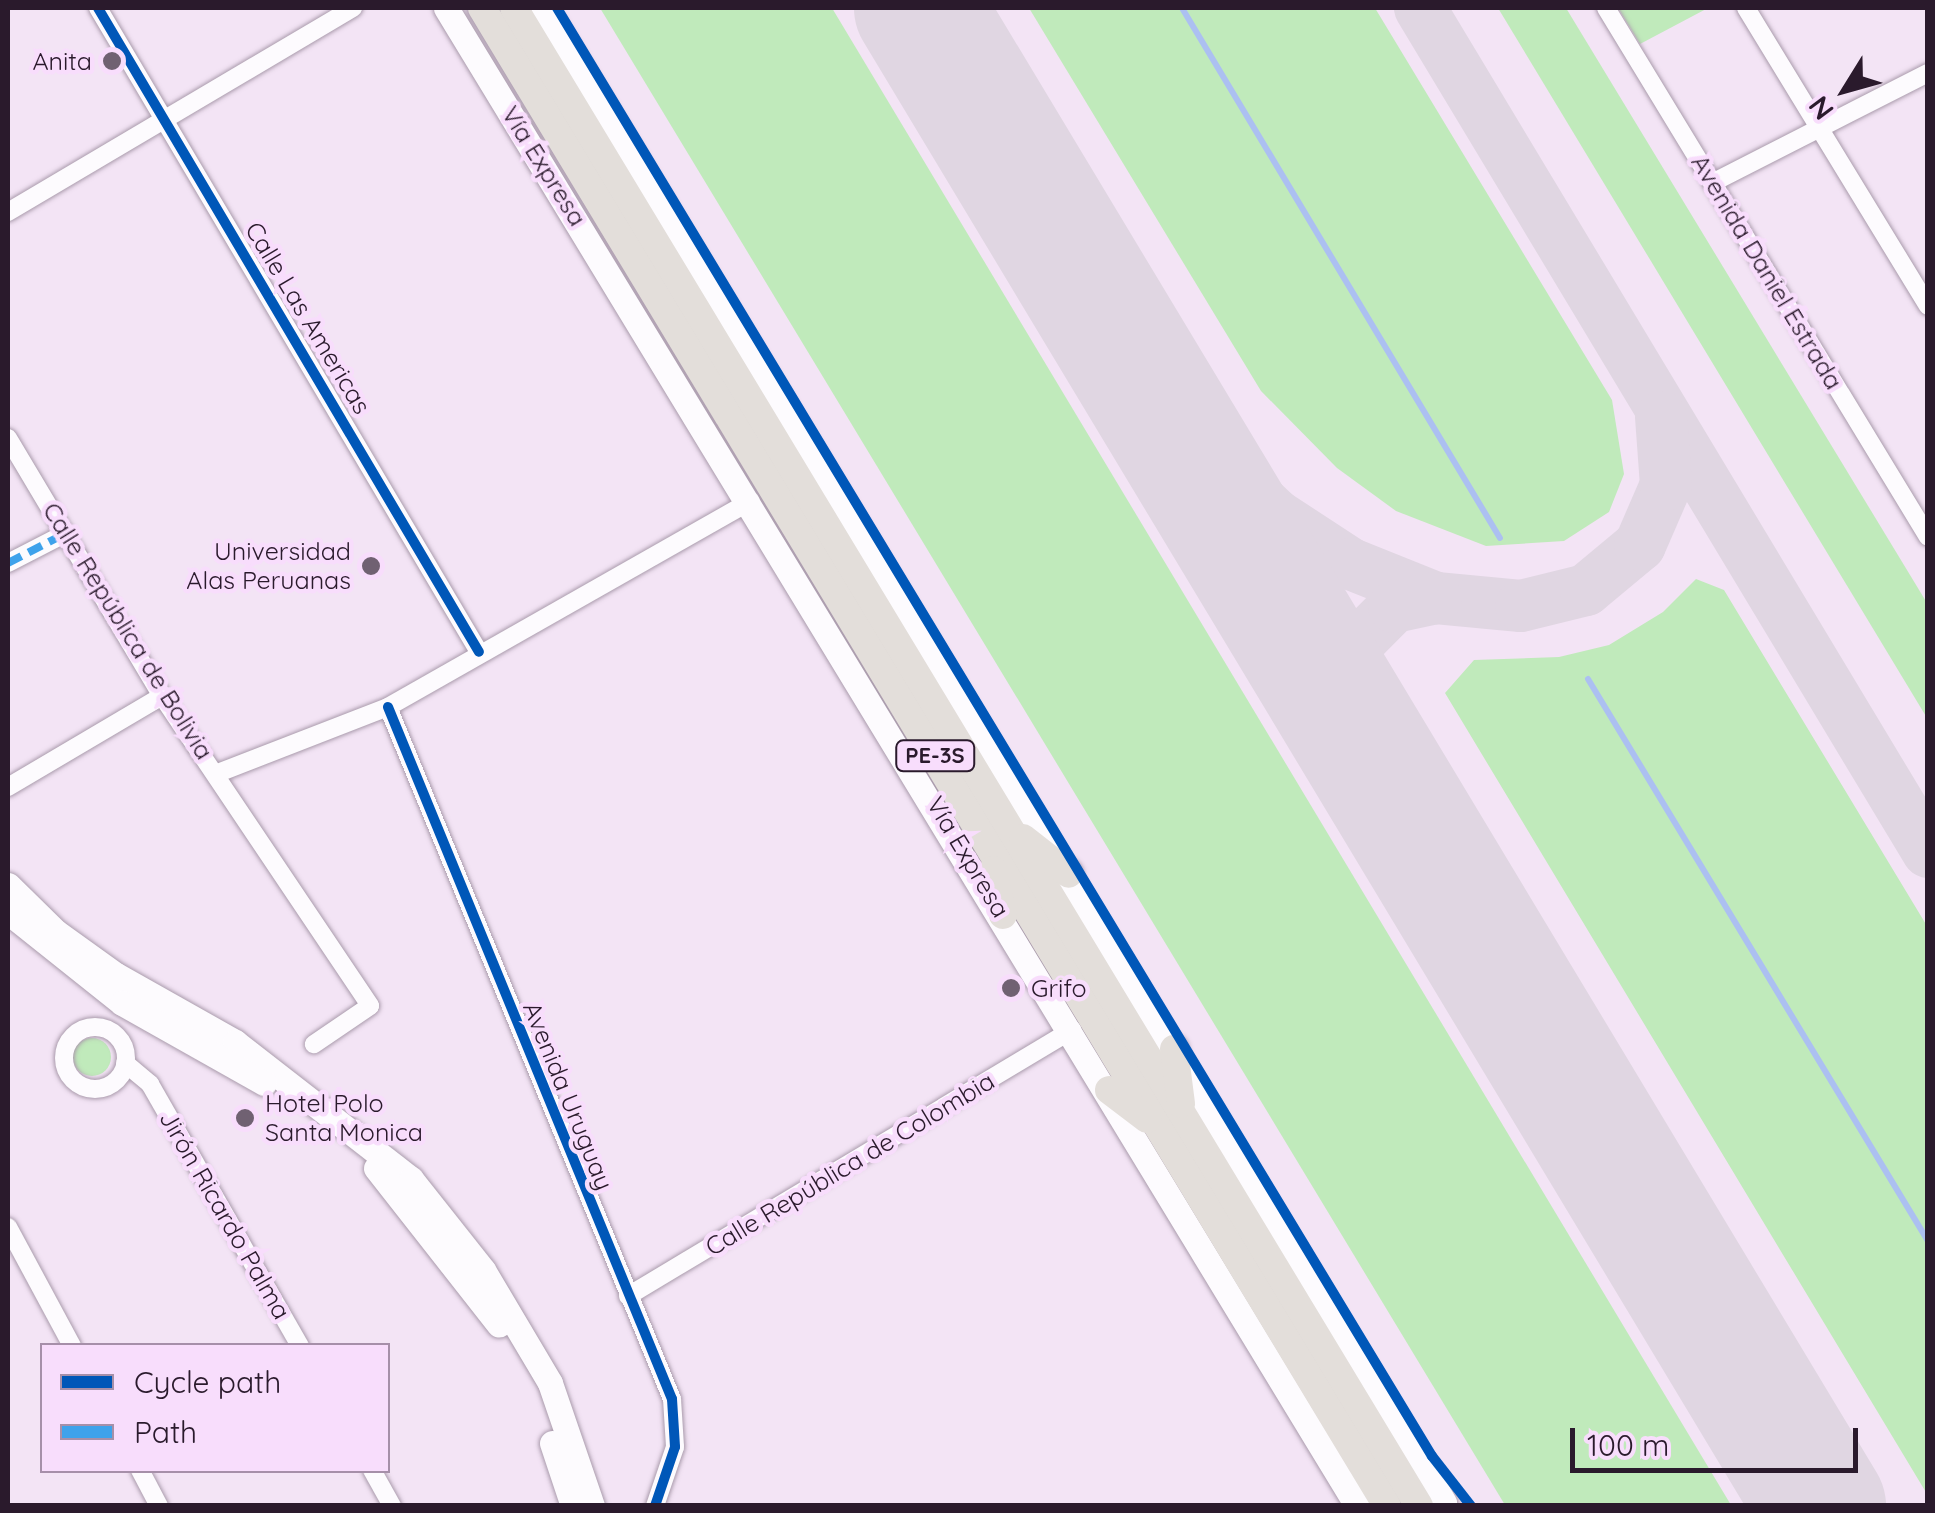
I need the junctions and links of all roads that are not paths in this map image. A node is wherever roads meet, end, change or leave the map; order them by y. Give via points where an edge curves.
1 (98, 8) edge
2 (353, 8) edge
3 (446, 8) edge
4 (482, 8) edge
5 (514, 8) edge
6 (544, 8) edge
7 (1606, 8) edge
8 (1746, 8) edge
9 (1928, 73) edge
10 (166, 118) junction
11 (1818, 128) junction
12 (1712, 183) junction
13 (8, 212) edge
14 (1928, 306) edge
15 (8, 438) edge
16 (752, 501) junction
17 (66, 533) junction
18 (1928, 537) edge
19 (8, 563) edge
20 (480, 652) junction
21 (162, 696) junction
22 (388, 707) junction
23 (218, 773) junction
24 (8, 787) edge
25 (998, 836) junction
26 (1069, 874) junction
27 (8, 885) edge
28 (8, 912) edge
29 (1003, 914) junction
30 (1072, 1030) junction
31 (314, 1044) dead end
32 (1174, 1049) junction
33 (125, 1064) dead end
34 (1109, 1090) junction
35 (1171, 1122) junction
36 (8, 1227) edge
37 (628, 1296) junction
38 (70, 1343) edge
39 (298, 1343) edge
40 (142, 1473) edge
41 (374, 1473) edge
42 (157, 1501) edge
43 (1427, 1504) edge
44 (655, 1505) edge
45 (137, 1506) edge
46 (392, 1506) edge
47 (573, 1506) edge
48 (592, 1506) edge
49 (1357, 1506) edge
50 (1387, 1506) edge

1 - 10 street, Calle Las Americas
2 - 10 street
3 - 16 main road, Vía Expresa / PE-3S
4 - 25 main road, Vía Expresa / PE-3S
5 - 25 main road, Vía Expresa / PE-3S
6 - 26 main road, Vía Expresa / PE-3S
7 - 12 street, Avenida Daniel Estrada
8 - 11 street
9 - 11 street
10 - 13 street
10 - 20 street, Calle Las Americas
11 - 12 street
11 - 14 street
12 - 18 street, Avenida Daniel Estrada
15 - 17 street, Calle República de Bolivia
16 - 20 street
16 - 29 main road, Vía Expresa / PE-3S
17 - 19 street
17 - 21 street, Calle República de Bolivia
20 - 22 street
21 - 23 street, Calle República de Bolivia
21 - 24 street
22 - 23 street
22 - 37 street, Avenida Uruguay
23 - 31 street, Calle República de Bolivia via 370,1006
25 - 26 main road
25 - 29 main road
25 - 35 main road, Vía Expresa / PE-3S
26 - 32 main road, Vía Expresa / PE-3S
27 - 48 main road via 56,932 116,975 236,1042 411,1180 484,1270 550,1383
28 - 47 main road via 122,1003 265,1083 392,1184 512,1344 543,1410
29 - 30 main road, Vía Expresa / PE-3S
30 - 34 main road, Vía Expresa / PE-3S
30 - 37 street, Calle República de Colombia
32 - 35 main road
32 - 43 main road, Vía Expresa / PE-3S
33 - 39 street, Jirón Ricardo Palma via 150,1084
34 - 35 main road
34 - 49 main road, Vía Expresa / PE-3S
35 - 43 main road, Vía Expresa / PE-3S
35 - 50 main road, Vía Expresa / PE-3S
36 - 38 street
37 - 44 street, Avenida Uruguay via 676,1425
40 - 42 street
41 - 46 street
42 - 45 street

